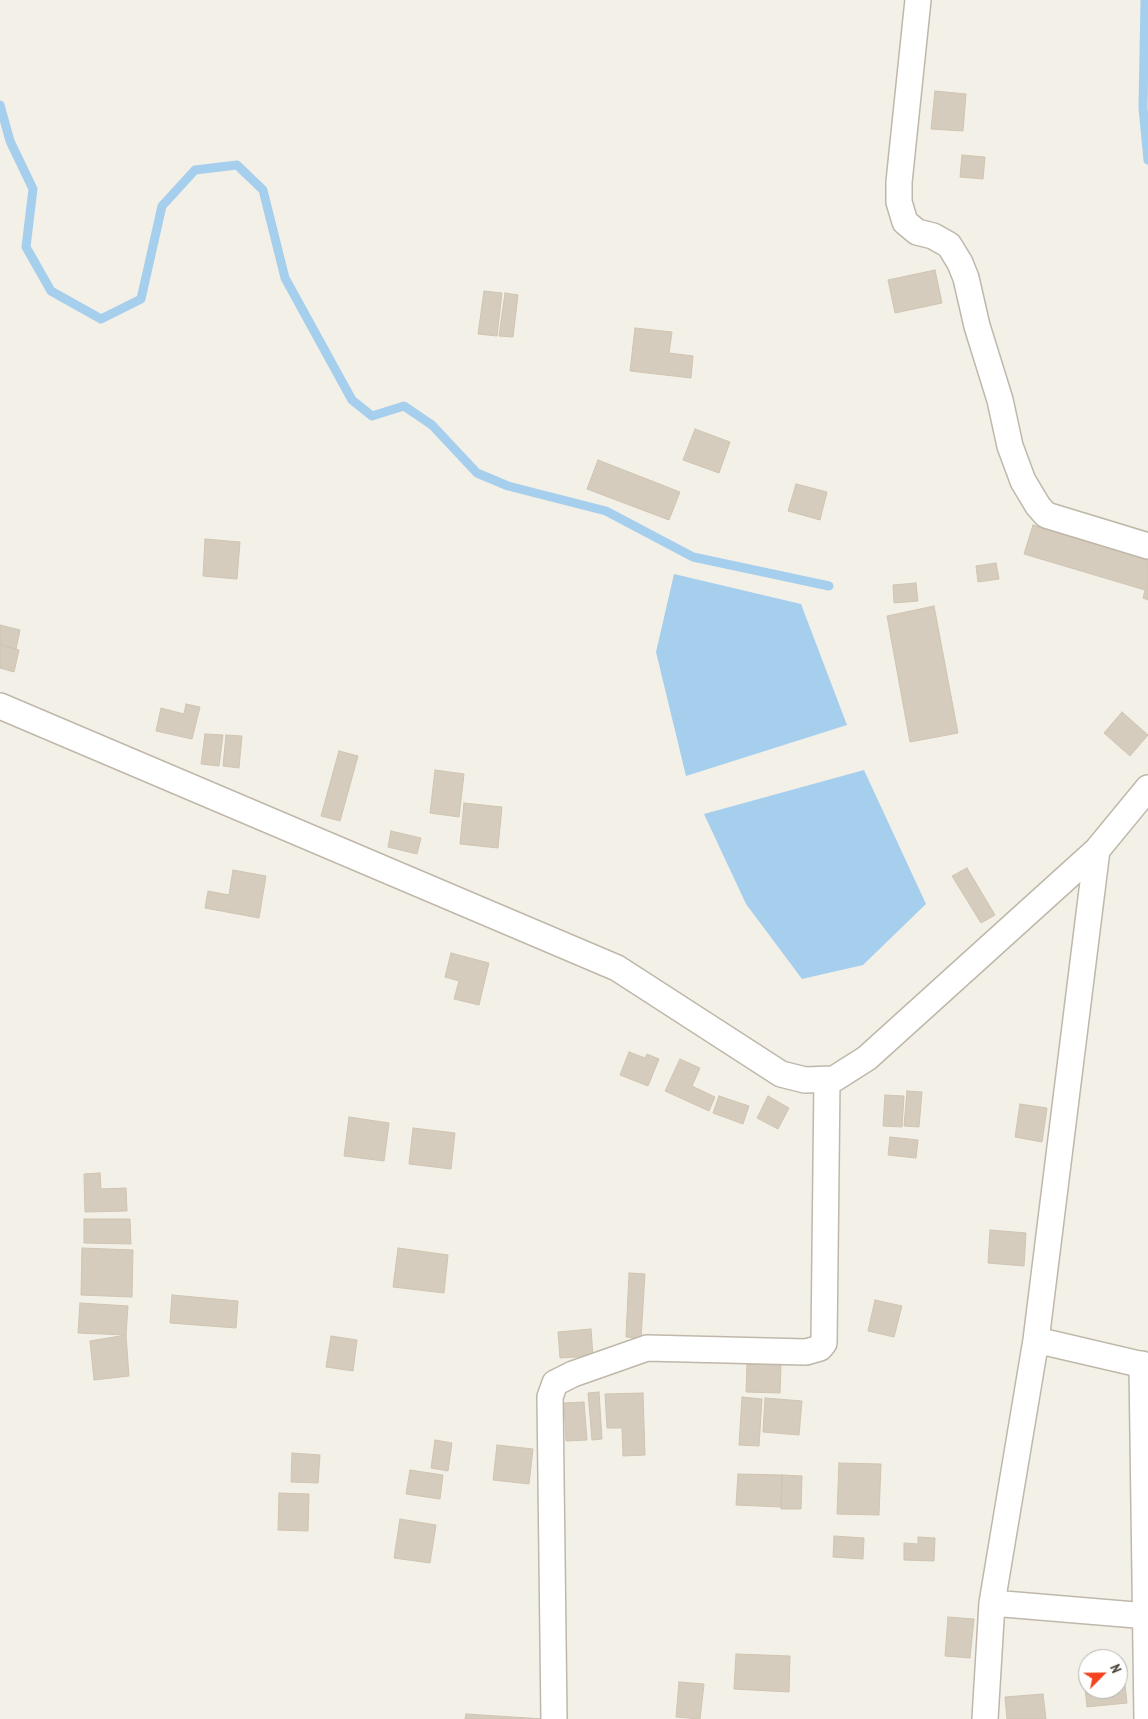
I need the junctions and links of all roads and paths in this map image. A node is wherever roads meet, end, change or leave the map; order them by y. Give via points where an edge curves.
1 (918, 0) edge
2 (1148, 546) edge
3 (0, 706) edge
4 (1148, 788) edge
5 (1097, 850) junction
6 (827, 1080) junction
7 (1036, 1340) junction
8 (1145, 1365) edge
9 (992, 1602) junction
10 (1146, 1616) edge
11 (554, 1719) edge
12 (985, 1719) edge
13 (1147, 1719) edge

1 - 2 street via 899,182 899,202 905,222 917,232 949,245 960,263 1010,446 1023,481 1038,506 1046,515
3 - 6 street via 617,968 780,1074 805,1080
4 - 5 street
5 - 6 street via 867,1058
5 - 7 street
6 - 11 street via 824,1343 820,1348 806,1352 647,1348 573,1374 556,1383 550,1396
7 - 8 street
7 - 9 street
8 - 10 street
9 - 10 street
9 - 12 street
10 - 13 street

